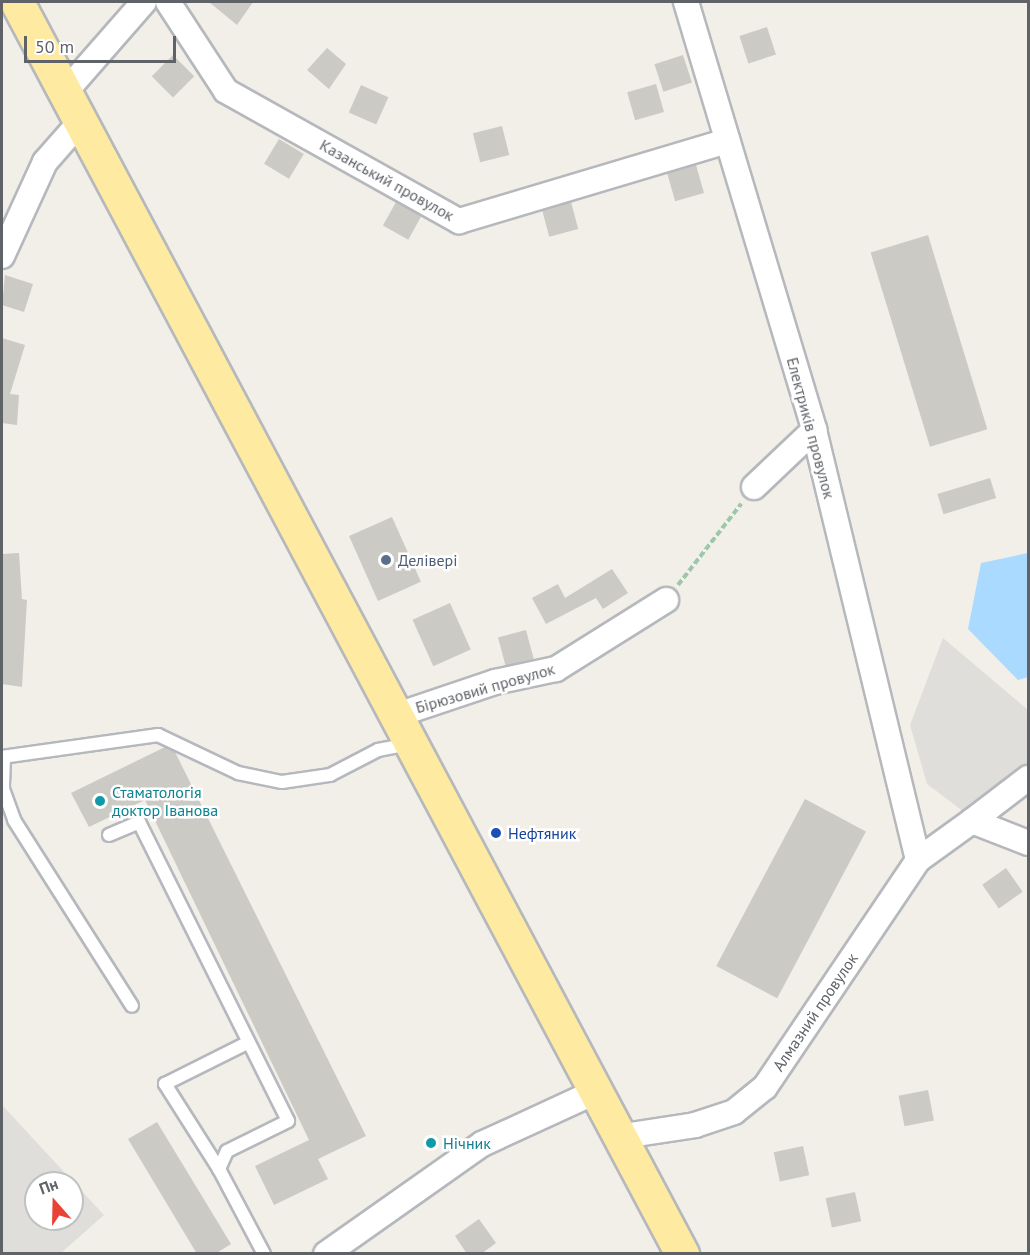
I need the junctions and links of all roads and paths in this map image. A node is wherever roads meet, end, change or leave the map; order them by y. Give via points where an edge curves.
1 (17, 2) edge
2 (144, 2) edge
3 (168, 2) edge
4 (686, 2) edge
5 (66, 91) junction
6 (81, 121) junction
7 (727, 141) junction
8 (2, 256) edge
9 (814, 430) junction
10 (754, 487) joint
11 (666, 600) joint
12 (401, 730) junction
13 (3, 757) edge
14 (1029, 778) edge
15 (972, 821) junction
16 (109, 835) dead end
17 (1029, 843) edge
18 (918, 860) junction
19 (132, 1006) dead end
20 (247, 1043) junction
21 (593, 1093) junction
22 (617, 1137) junction
23 (219, 1169) junction
24 (264, 1254) edge
25 (326, 1254) edge
26 (682, 1254) edge

1 - 5 highway
2 - 5 street
3 - 7 street, Казанський провулок via 226,91 459,221
4 - 7 street, Електриків провулок
5 - 6 highway
6 - 8 street via 45,162
6 - 12 highway
7 - 9 street, Електриків провулок
9 - 10 street
9 - 18 street, Електриків провулок
10 - 11 path
11 - 12 street, Бірюзовий провулок via 556,669 495,682
12 - 13 lane via 378,750 330,775 282,782 238,773 158,735
12 - 21 highway
13 - 19 lane via 3,789 14,820
14 - 15 street, Алмазний провулок
15 - 17 street
15 - 18 street, Алмазний провулок
16 - 20 lane via 139,822
18 - 22 street, Алмазний провулок via 765,1087 734,1112 695,1125
20 - 23 lane via 288,1121 227,1151
20 - 23 lane via 165,1084
21 - 22 highway
21 - 25 street via 482,1144
22 - 26 highway
23 - 24 lane

